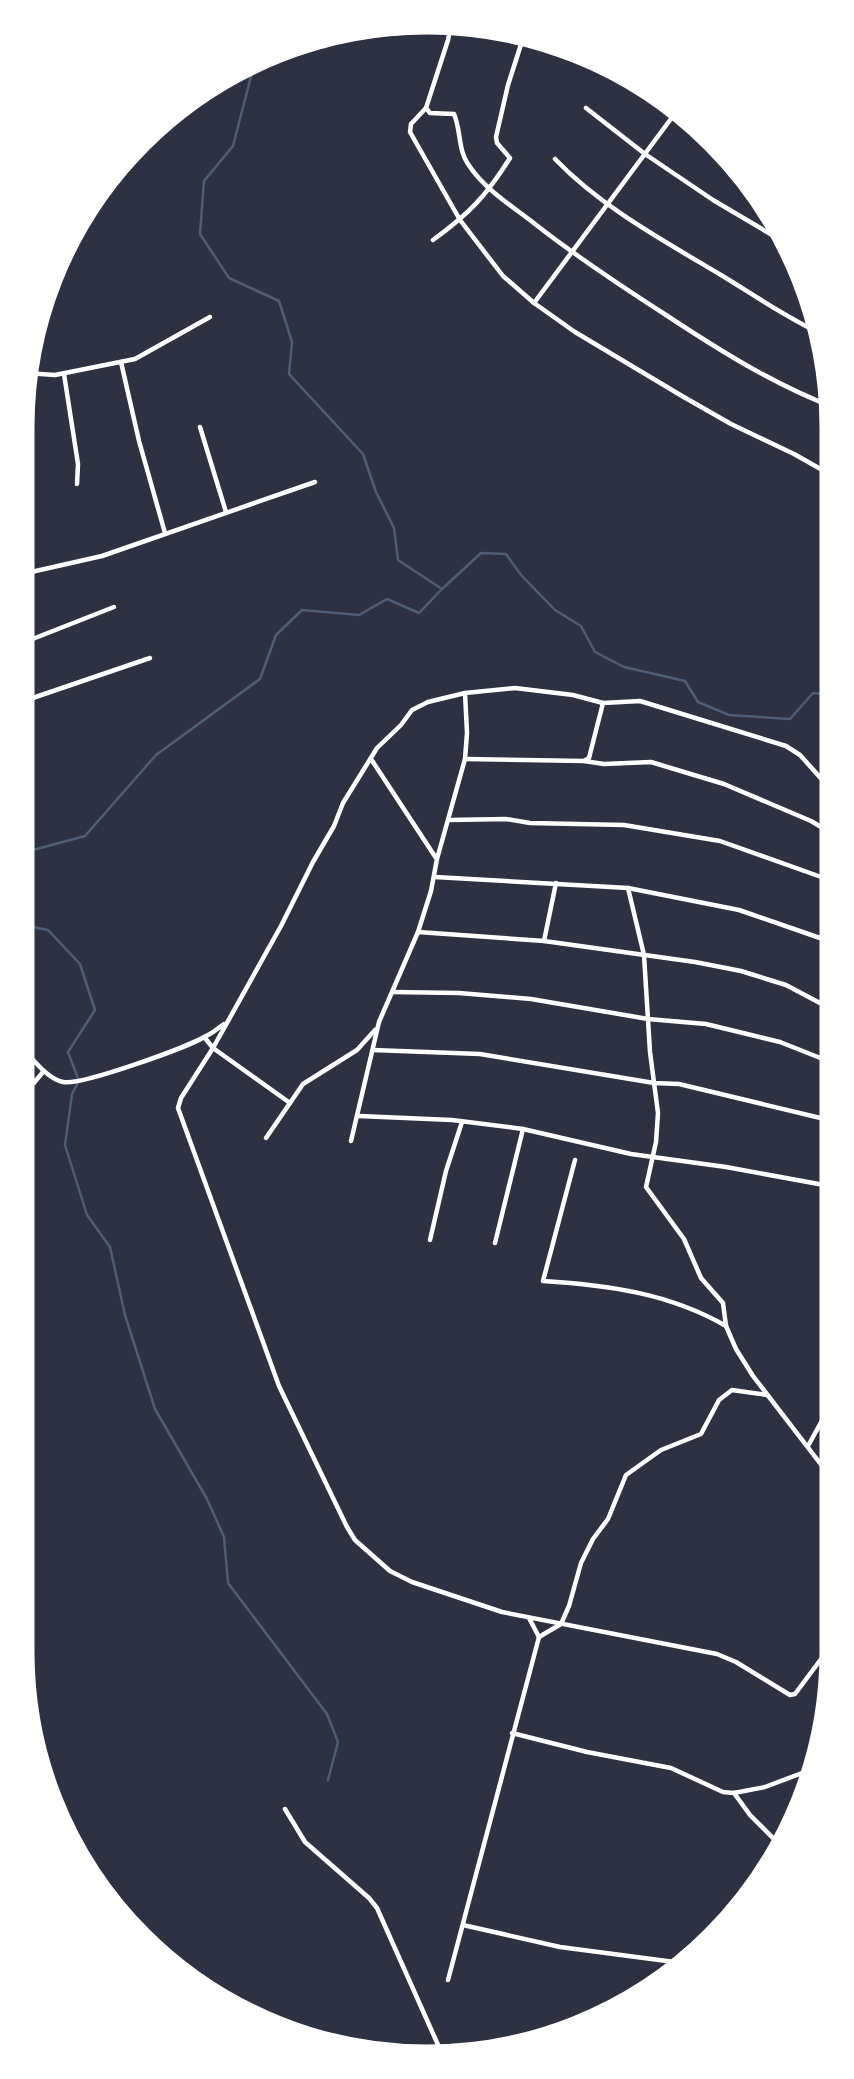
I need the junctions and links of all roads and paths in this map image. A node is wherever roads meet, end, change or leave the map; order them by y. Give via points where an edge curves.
1 (450, 31) edge
2 (522, 41) edge
3 (426, 108) junction
4 (586, 108) dead end
5 (673, 116) edge
6 (645, 154) junction
7 (555, 159) dead end
8 (490, 190) junction
9 (608, 203) junction
10 (460, 220) junction
11 (775, 236) edge
12 (433, 240) dead end
13 (571, 253) junction
14 (534, 303) junction
15 (210, 317) dead end
16 (812, 328) edge
17 (121, 362) junction
18 (33, 373) edge
19 (64, 374) junction
20 (823, 402) edge
21 (200, 427) dead end
22 (824, 471) edge
23 (316, 482) dead end
24 (77, 484) dead end
25 (226, 512) junction
26 (166, 533) junction
27 (30, 572) edge
28 (114, 607) dead end
29 (30, 640) edge
30 (149, 658) dead end
31 (466, 693) junction
32 (30, 699) edge
33 (603, 703) junction
34 (371, 759) junction
35 (465, 759) junction
36 (584, 761) junction
37 (824, 782) edge
38 (449, 820) junction
39 (824, 829) edge
40 (437, 859) junction
41 (435, 877) junction
42 (824, 878) edge
43 (555, 883) junction
44 (628, 888) junction
45 (418, 932) junction
46 (820, 938) dead end
47 (544, 941) junction
48 (644, 955) junction
49 (392, 992) junction
50 (824, 1005) edge
51 (648, 1019) junction
52 (379, 1022) junction
53 (225, 1023) junction
54 (205, 1038) junction
55 (213, 1048) junction
56 (373, 1050) junction
57 (30, 1054) edge
58 (824, 1059) edge
59 (43, 1072) junction
60 (654, 1083) junction
61 (30, 1088) edge
62 (290, 1103) junction
63 (359, 1116) junction
64 (824, 1119) edge
65 (462, 1122) junction
66 (523, 1129) junction
67 (266, 1138) dead end
68 (351, 1141) dead end
69 (653, 1156) junction
70 (575, 1160) dead end
71 (824, 1187) edge
72 (430, 1240) dead end
73 (495, 1242) dead end
74 (726, 1326) junction
75 (767, 1395) junction
76 (824, 1416) edge
77 (807, 1446) junction
78 (824, 1468) edge
79 (529, 1618) junction
80 (561, 1624) junction
81 (539, 1637) junction
82 (824, 1655) edge
83 (512, 1733) junction
84 (806, 1772) edge
85 (734, 1793) junction
86 (285, 1809) dead end
87 (776, 1841) edge
88 (463, 1925) junction
89 (675, 1962) edge
90 (448, 1980) dead end
91 (440, 2049) edge

1 - 3 street
2 - 8 street via 496,137 510,158
3 - 8 street via 429,113 454,114 463,156
3 - 10 street via 411,124 410,132
4 - 6 street
5 - 6 street
6 - 9 street
6 - 11 street
7 - 9 street
8 - 10 street
8 - 13 street
9 - 13 street
9 - 16 street
10 - 12 street
10 - 14 street via 503,276
13 - 14 street
13 - 20 street via 758,373
14 - 22 street via 682,396
15 - 17 street via 135,359
17 - 19 street
17 - 26 street
18 - 19 street
19 - 24 street
21 - 25 street
23 - 25 street
25 - 26 street
26 - 27 street via 102,556
28 - 29 street
30 - 32 street
31 - 33 street via 515,688
31 - 34 street via 412,710
31 - 35 street
33 - 36 street via 589,758
33 - 37 street via 640,701 770,739 800,755
34 - 40 street
34 - 53 street
35 - 36 street
35 - 38 street
36 - 39 street via 651,762 724,784
38 - 40 street
38 - 42 street via 624,825 720,841
40 - 41 street
41 - 43 street
41 - 45 street
43 - 44 street
43 - 47 street
44 - 46 street via 739,910
44 - 48 street
45 - 47 street
45 - 49 street
47 - 48 street
48 - 50 street via 741,971 786,985
48 - 51 street
49 - 51 street via 531,999
49 - 52 street
51 - 58 street via 706,1024 780,1042
51 - 60 street
52 - 56 street
52 - 62 street via 357,1050 308,1079
53 - 54 street
53 - 55 street
54 - 55 street
54 - 59 street via 79,1081 63,1083
55 - 62 street
55 - 79 street via 181,1098 178,1112 279,1387 346,1527 390,1571 412,1582
56 - 60 street via 480,1054
56 - 63 street
57 - 59 street
59 - 61 street
60 - 64 street via 679,1084
60 - 69 street via 658,1113
62 - 67 street
63 - 65 street
63 - 68 street
65 - 66 street
65 - 72 street
66 - 69 street
66 - 73 street
69 - 71 street
69 - 74 street via 646,1187 684,1239 701,1278 723,1303
70 - 74 street via 543,1281 617,1287 658,1296
74 - 75 street
75 - 77 street
75 - 80 street via 732,1390 719,1400 701,1434 661,1450 626,1475 608,1519 581,1563
76 - 77 street
77 - 78 street
79 - 80 street
79 - 81 street
80 - 81 street
80 - 82 street via 717,1654 790,1695
81 - 83 street
83 - 85 street via 671,1768
83 - 88 street
84 - 85 street
85 - 87 street
86 - 91 street via 305,1842 377,1908
88 - 89 street via 560,1947
88 - 90 street

